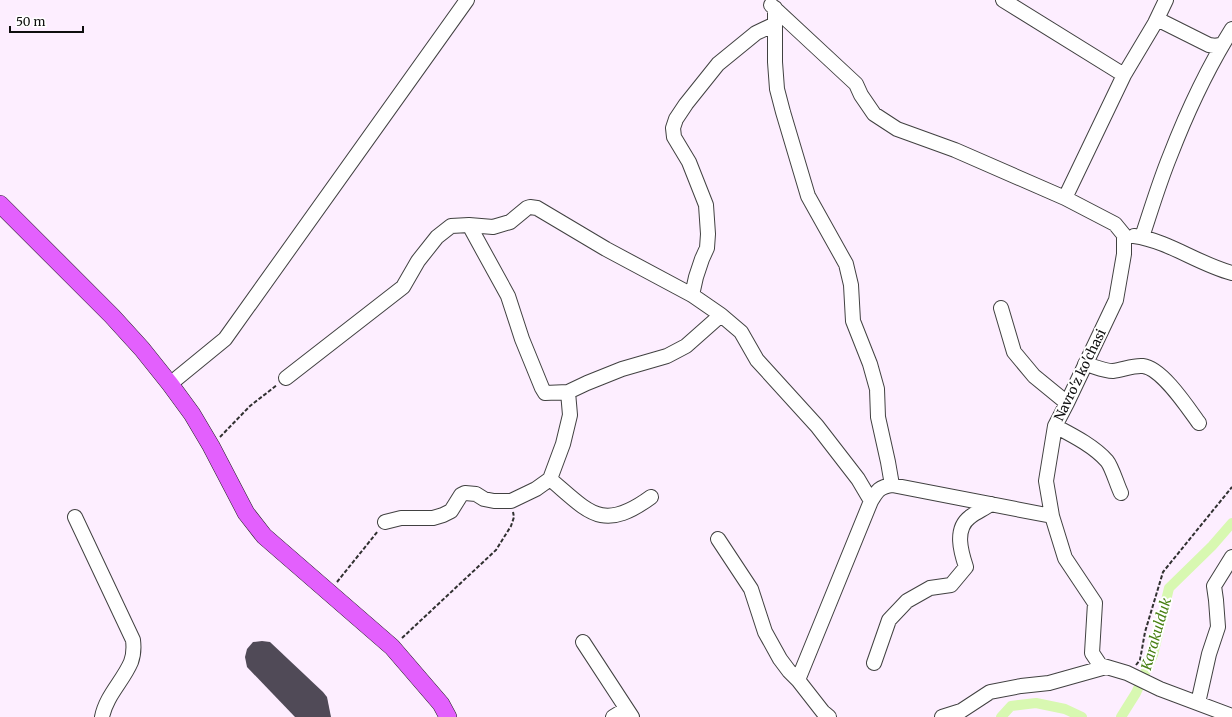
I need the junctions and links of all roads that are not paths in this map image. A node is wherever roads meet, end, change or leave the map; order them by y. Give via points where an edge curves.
1 (467, 0) edge
2 (1003, 0) edge
3 (1166, 0) edge
4 (772, 4) edge
5 (1155, 23) junction
6 (775, 24) junction
7 (1232, 30) edge
8 (1223, 44) junction
9 (1124, 75) junction
10 (1065, 198) junction
11 (0, 204) edge
12 (469, 225) junction
13 (1124, 235) junction
14 (1142, 237) junction
15 (1232, 273) edge
16 (692, 295) junction
17 (1001, 308) dead end
18 (721, 315) junction
19 (1086, 364) junction
20 (286, 378) road end
21 (170, 384) junction
22 (568, 392) junction
23 (1066, 403) junction
24 (1199, 423) dead end
25 (1055, 426) junction
26 (550, 479) junction
27 (892, 485) junction
28 (1121, 493) dead end
29 (651, 498) dead end
30 (871, 501) junction
31 (991, 504) junction
32 (1052, 516) junction
33 (75, 517) dead end
34 (385, 522) road end
35 (718, 539) dead end
36 (1232, 557) edge
37 (583, 642) dead end
38 (874, 662) dead end
39 (1106, 667) junction
40 (798, 680) junction
41 (1198, 703) junction
42 (629, 713) edge
43 (1232, 716) edge
44 (102, 717) edge
45 (448, 717) edge
46 (613, 717) edge
47 (829, 717) edge
48 (942, 717) edge

1 - 21 street via 225,339
2 - 9 street
3 - 5 street
4 - 6 street
4 - 10 street via 856,84 874,114 897,129 955,150
5 - 8 street via 1161,21 1209,45
5 - 9 street
6 - 16 street via 756,33 718,64 686,104 673,128 674,137 689,162 706,205 707,248
6 - 27 street via 777,89 808,196 846,264 851,285 853,321 877,389 878,417
7 - 8 street
8 - 14 street via 1194,100 1170,157
9 - 10 street
10 - 13 street via 1115,224
11 - 21 main road via 112,316
12 - 16 street via 493,227 510,222 527,208 537,208
12 - 20 street via 451,226 437,237 418,261 403,287
12 - 22 street via 508,296 542,388 545,393
13 - 14 street
13 - 19 street, Navro'z ko'chasi via 1124,254 1116,300
14 - 15 street
16 - 18 street
17 - 23 street via 1014,352 1034,376
18 - 22 street via 686,346 667,356 615,372
18 - 30 street via 741,332 757,360 817,426 858,479
19 - 23 street, Navro'z ko'chasi
19 - 24 street via 1113,370 1144,366 1154,370 1169,383
21 - 45 main road via 211,446 246,513 264,536 392,647 441,704
22 - 26 street via 570,415
23 - 25 street, Navro'z ko'chasi
25 - 28 street via 1079,438 1108,462
25 - 32 street, Navro'z ko'chasi via 1046,481
26 - 29 street via 585,509 602,515 621,514
26 - 34 street via 511,501 494,501 465,493 451,511 443,515 432,518 401,518
27 - 30 street via 877,490
27 - 31 street
30 - 40 street
31 - 32 street
31 - 38 street via 968,518 960,529 961,552 966,567 951,585 930,588 907,601 889,620
32 - 39 street, Navro'z ko'chasi via 1065,558 1095,603 1092,653 1100,665
33 - 44 street via 133,640 131,662
35 - 40 street via 751,589 765,632 780,659
36 - 41 street via 1214,586 1218,627
37 - 42 street
39 - 41 street, Navro'z ko'chasi via 1127,673
39 - 48 street via 1049,683 990,692 961,711
40 - 47 street
41 - 43 street, Navro'z ko'chasi
42 - 46 street

